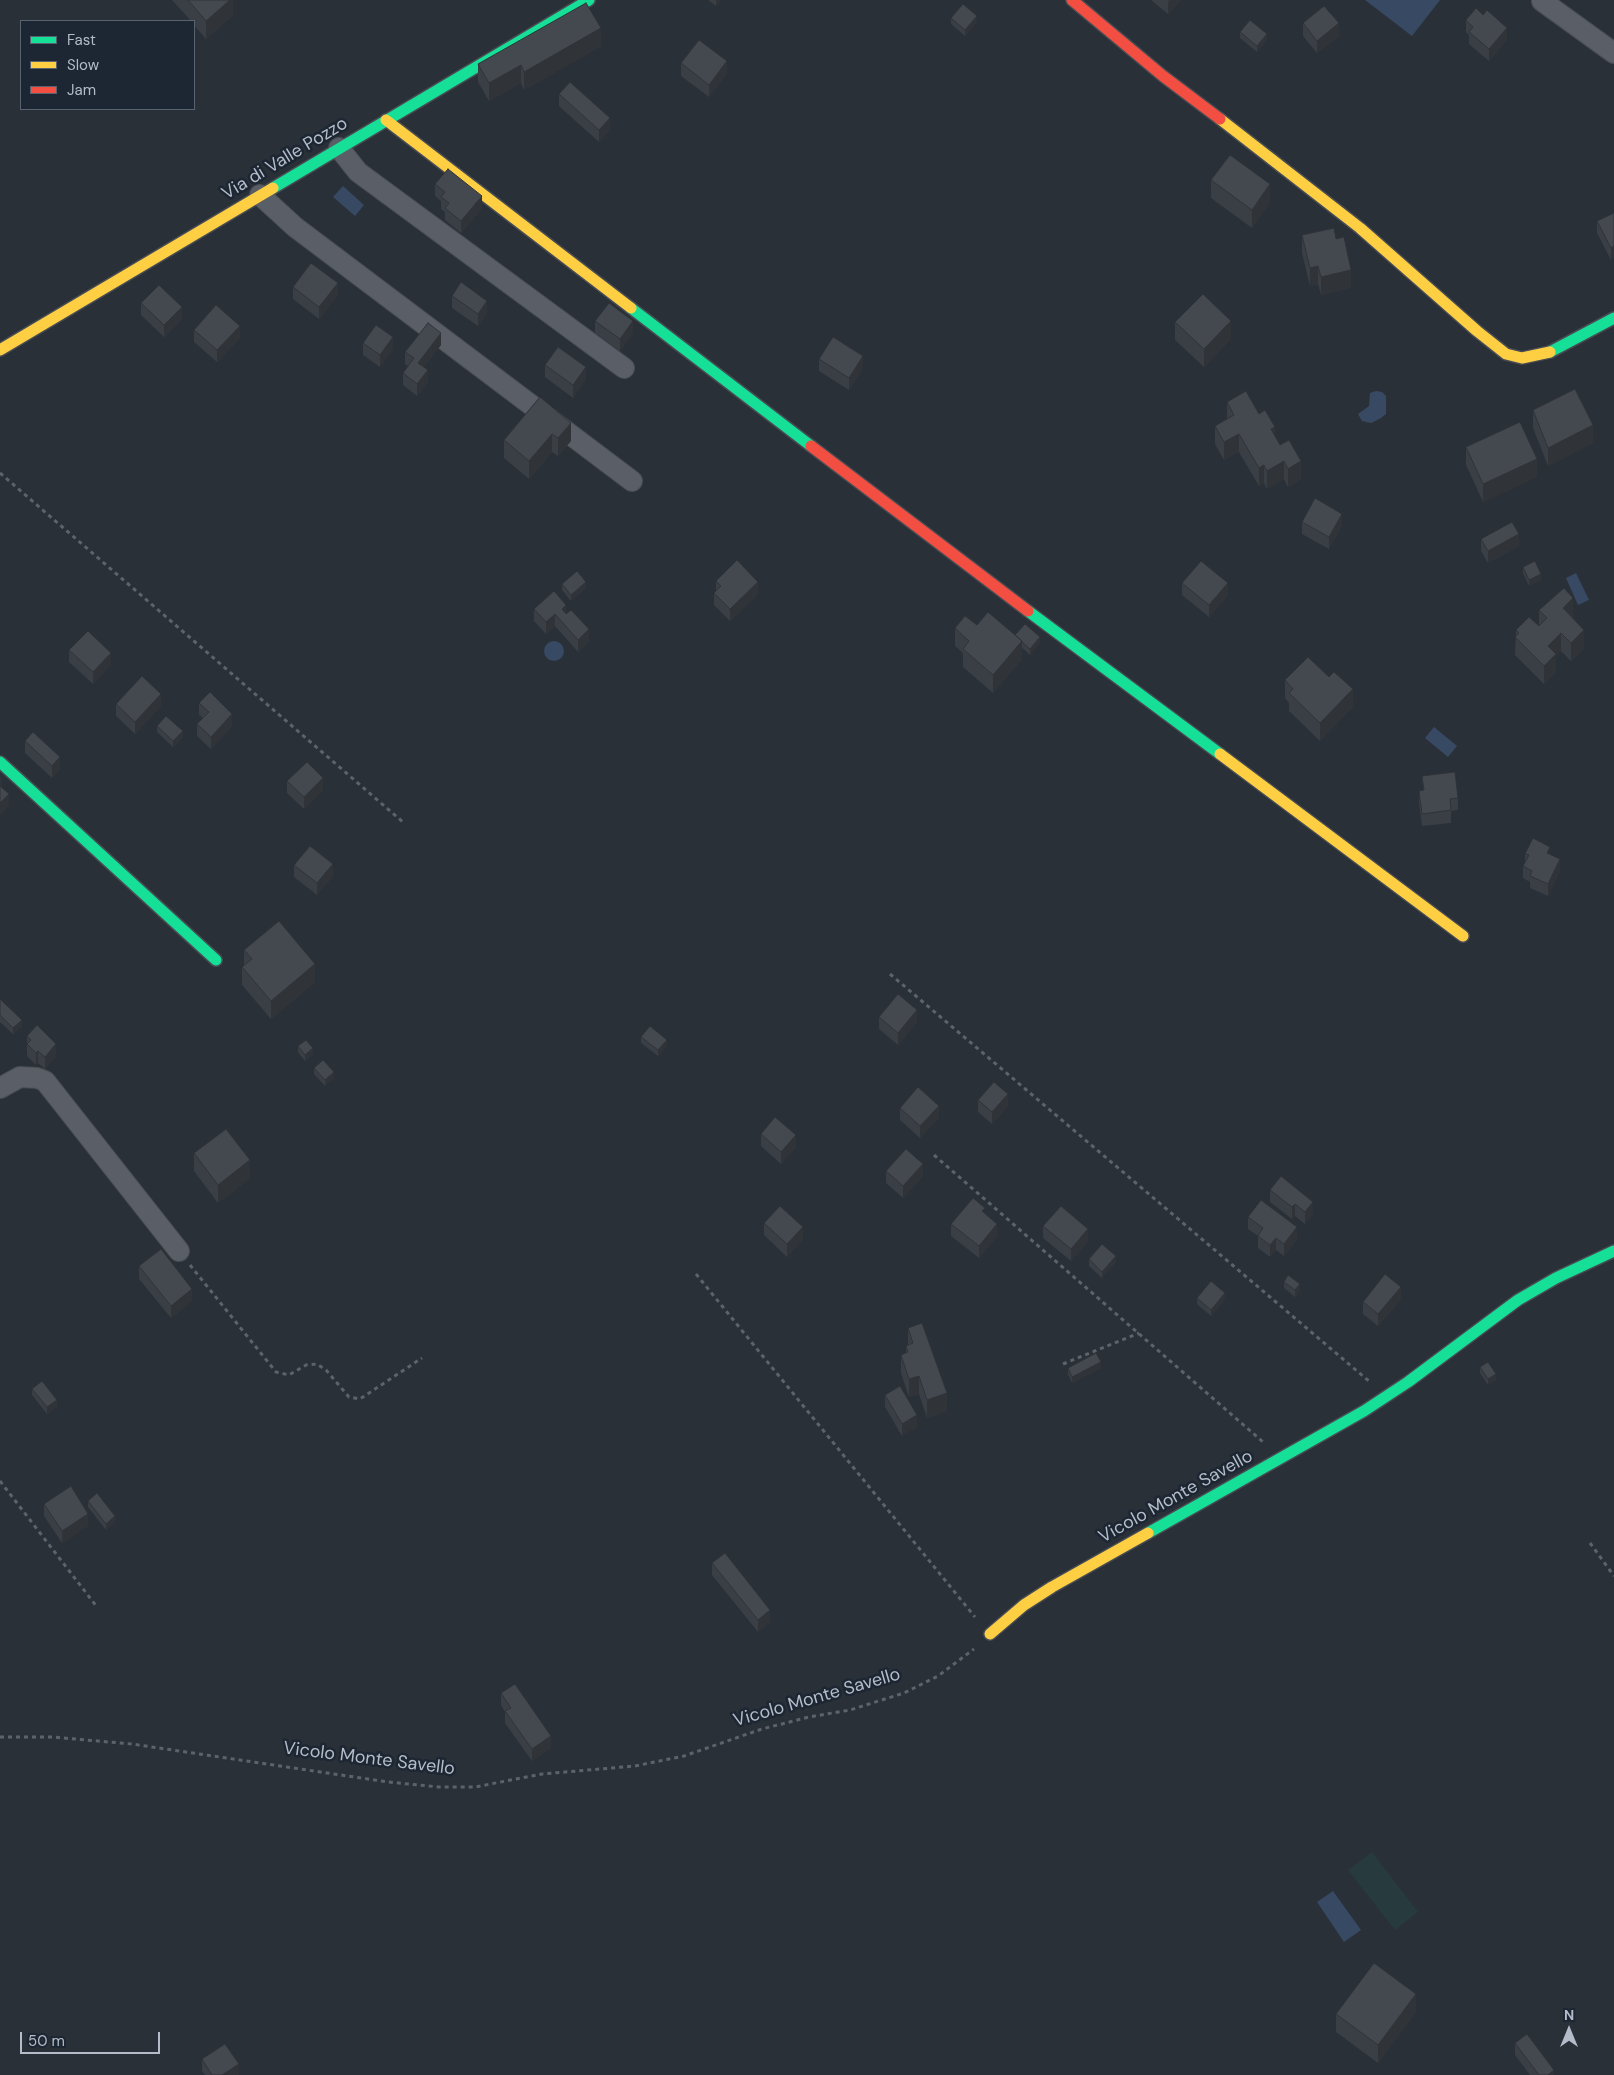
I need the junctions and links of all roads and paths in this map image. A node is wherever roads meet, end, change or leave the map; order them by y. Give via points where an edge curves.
1 (589, 0) edge
2 (1072, 0) edge
3 (1542, 1) dead end
4 (1614, 53) edge
5 (386, 120) junction
6 (338, 148) junction
7 (260, 195) junction
8 (1614, 318) edge
9 (0, 350) edge
10 (624, 368) dead end
11 (0, 473) edge
12 (632, 481) dead end
13 (0, 762) edge
14 (404, 823) dead end
15 (1463, 936) dead end
16 (216, 960) dead end
17 (890, 974) dead end
18 (0, 1088) edge
19 (934, 1155) dead end
20 (179, 1251) joint
21 (1614, 1251) edge
22 (696, 1274) dead end
23 (1139, 1333) junction
24 (422, 1358) dead end
25 (1063, 1364) dead end
26 (1387, 1396) junction
27 (1282, 1458) junction
28 (0, 1481) edge
29 (1590, 1543) dead end
30 (1614, 1576) edge
31 (97, 1607) dead end
32 (990, 1634) junction
33 (0, 1737) edge

1 - 5 street, Via di Valle Pozzo
2 - 8 street via 1163,76 1360,228 1498,350 1516,358 1536,357 1556,350
3 - 4 street
5 - 6 street, Via di Valle Pozzo
5 - 15 street via 933,540
6 - 7 street, Via di Valle Pozzo
6 - 10 street via 358,172
7 - 9 street, Via di Valle Pozzo
7 - 12 street via 295,227
11 - 14 path
13 - 16 street
17 - 26 path
18 - 20 street via 20,1077 45,1081
19 - 23 path
20 - 24 path via 276,1372 289,1375 306,1365 317,1364 349,1397 360,1399
21 - 26 street, Vicolo Monte Savello via 1518,1300
22 - 32 path
23 - 25 path
23 - 27 path
26 - 27 street, Vicolo Monte Savello
27 - 32 street, Vicolo Monte Savello via 1052,1587 1024,1605
28 - 31 path
29 - 30 path
32 - 33 path, Vicolo Monte Savello via 938,1676 879,1702 782,1724 666,1761 549,1773 475,1787 388,1782 125,1743

